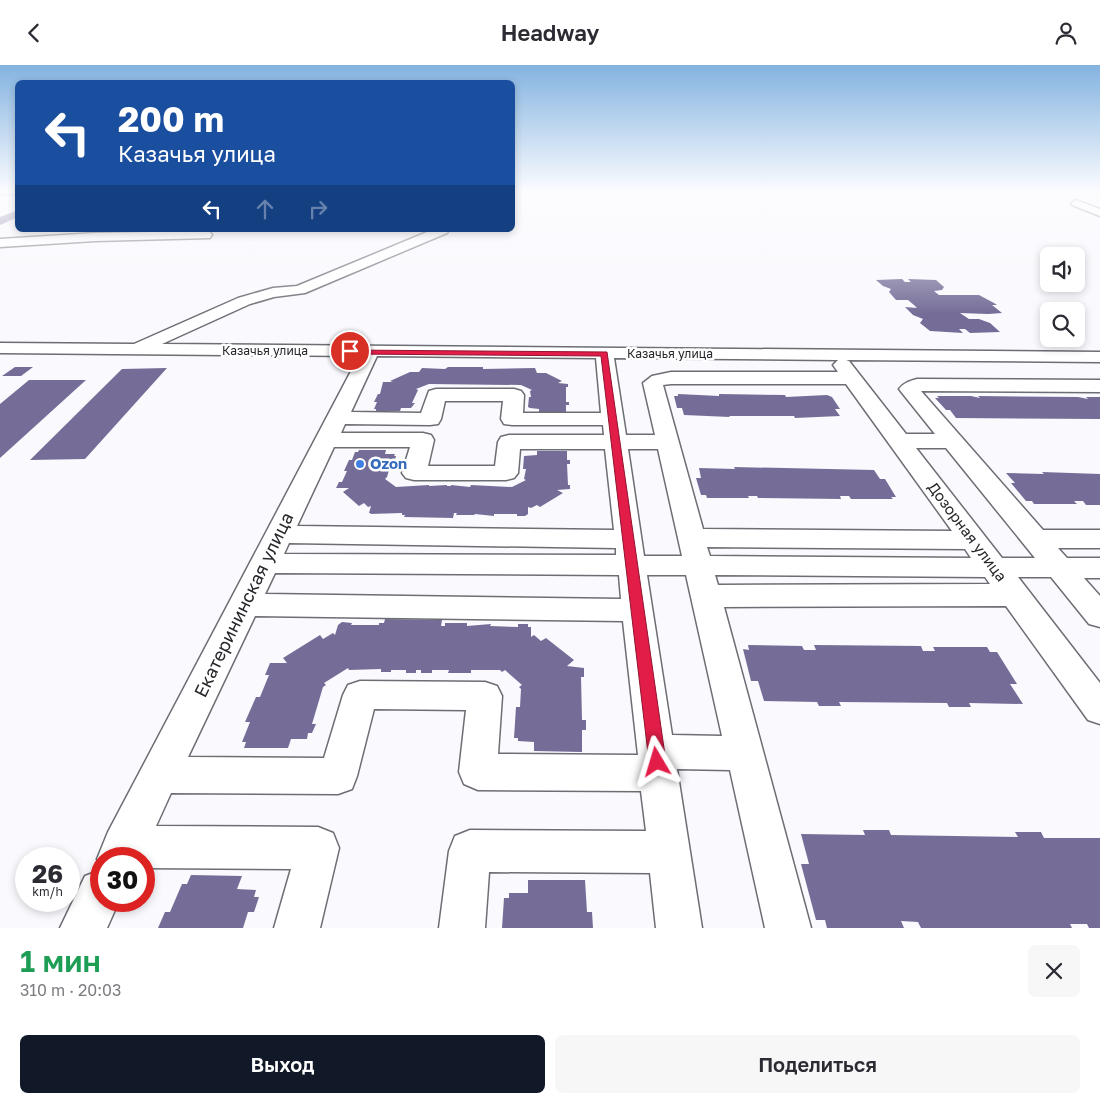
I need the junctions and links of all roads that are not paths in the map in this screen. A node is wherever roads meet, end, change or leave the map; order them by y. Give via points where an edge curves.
1 (436, 233) edge
2 (206, 235) dead end
3 (0, 243) edge
4 (0, 348) edge
5 (135, 350) junction
6 (370, 352) junction
7 (604, 353) junction
8 (834, 355) junction
9 (1100, 357) edge
10 (851, 378) junction
11 (1100, 386) edge
12 (331, 429) junction
13 (614, 431) junction
14 (898, 441) junction
15 (952, 441) junction
16 (667, 442) junction
17 (279, 535) junction
18 (1035, 539) junction
19 (1100, 539) edge
20 (973, 540) junction
21 (630, 552) junction
22 (695, 552) junction
23 (265, 563) junction
24 (994, 567) junction
25 (1060, 568) junction
26 (1100, 568) edge
27 (1015, 595) junction
28 (705, 596) junction
29 (1094, 603) edge
30 (244, 605) junction
31 (638, 610) junction
32 (1100, 709) edge
33 (745, 753) junction
34 (657, 762) junction
35 (159, 775) junction
36 (123, 847) edge
37 (155, 852) edge
38 (669, 852) junction
39 (91, 912) edge
40 (83, 928) edge
41 (296, 928) edge
42 (462, 928) edge
43 (679, 928) edge
44 (788, 928) edge

1 - 5 street via 300,290 244,301
2 - 3 street
4 - 5 street, Казачья улица
5 - 6 street, Казачья улица
6 - 7 street, Казачья улица
6 - 12 street, Екатерининская улица
7 - 8 street, Казачья улица
7 - 13 street
8 - 9 street, Казачья улица
8 - 10 street, Дозорная улица
10 - 14 street, Дозорная улица
10 - 16 street via 659,380 653,383
11 - 15 street via 910,387 909,391
12 - 13 street via 430,419 436,395 514,395 512,419
12 - 13 street via 423,440 414,473 506,473 509,442
12 - 17 street, Екатерининская улица
13 - 16 street
13 - 21 street
14 - 15 street
14 - 20 street, Дозорная улица
15 - 18 street
16 - 22 street
17 - 21 street
17 - 23 street, Екатерининская улица
18 - 19 street
18 - 25 street
20 - 22 street
20 - 24 street, Дозорная улица
21 - 22 street
21 - 23 street
21 - 31 street
22 - 24 street
22 - 28 street
23 - 30 street, Екатерининская улица
24 - 25 street
24 - 27 street, Дозорная улица
25 - 26 street
25 - 29 street
27 - 28 street
27 - 32 street, Дозорная улица
28 - 33 street
30 - 31 street
30 - 35 street, Екатерининская улица
31 - 34 street
33 - 34 street
33 - 44 street
34 - 35 street via 478,772 485,696 360,695 338,776
34 - 38 street
35 - 36 street, Екатерининская улица
37 - 41 street via 318,848
38 - 42 street via 470,851
38 - 43 street
39 - 40 street

